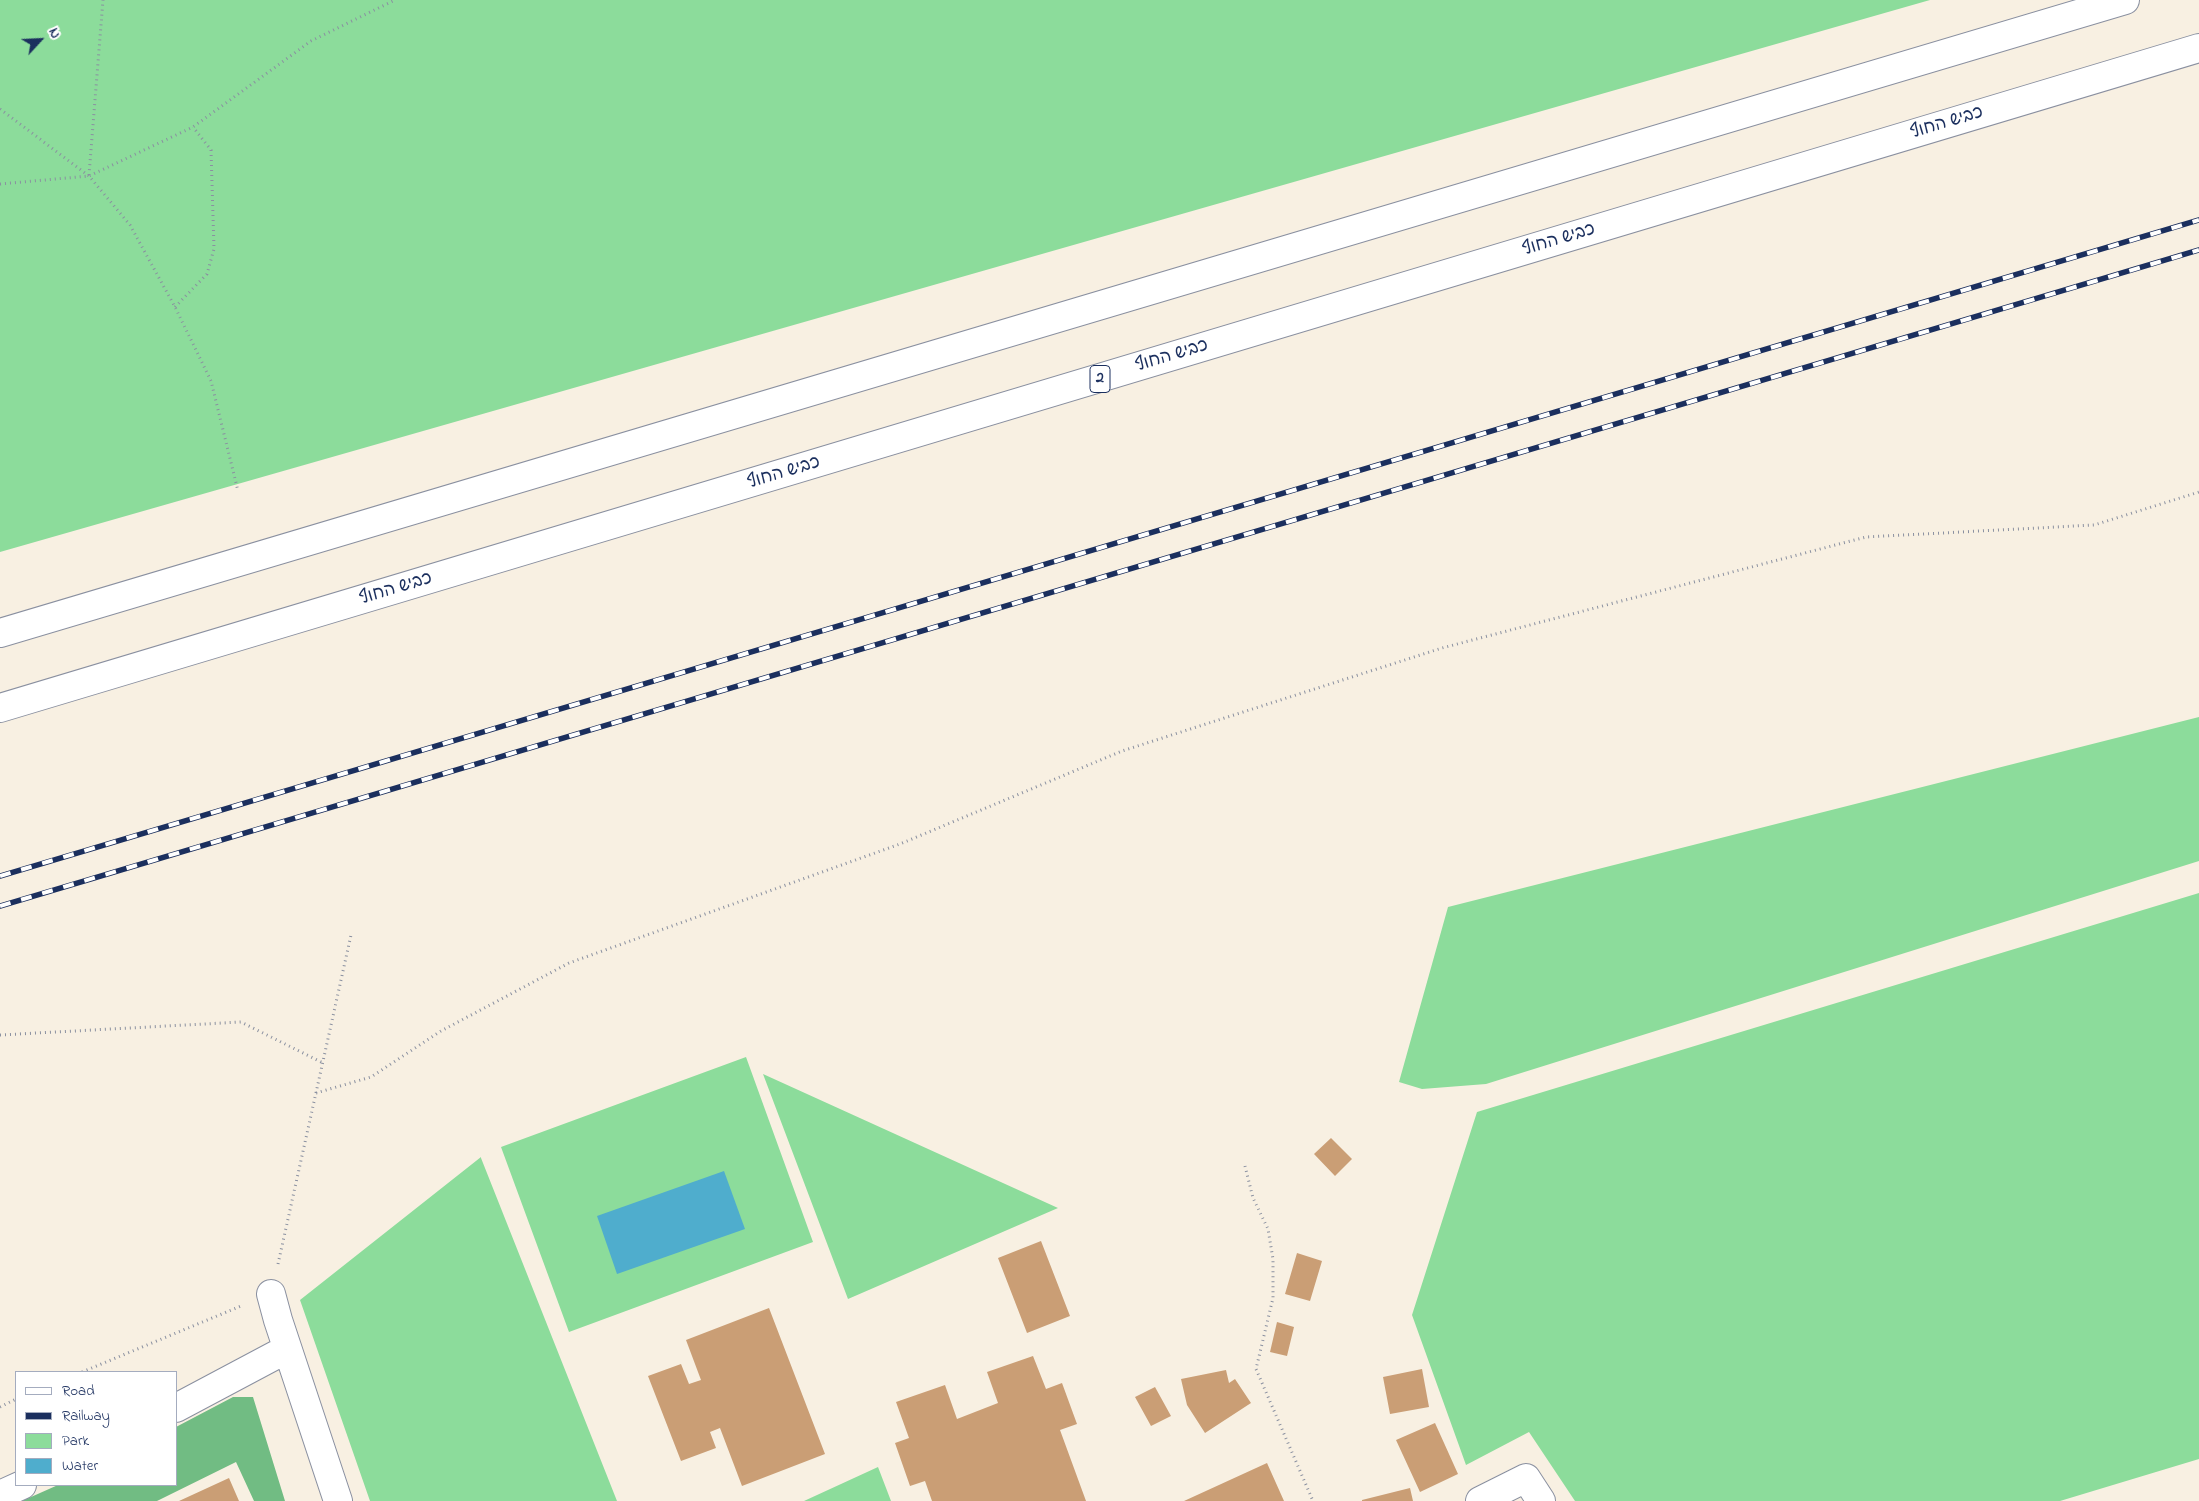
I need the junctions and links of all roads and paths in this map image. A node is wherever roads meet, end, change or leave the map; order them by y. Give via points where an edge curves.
1 (103, 0) edge
2 (395, 0) edge
3 (2124, 0) edge
4 (2199, 48) edge
5 (0, 109) edge
6 (193, 127) junction
7 (89, 176) junction
8 (0, 184) edge
9 (175, 307) junction
10 (238, 491) dead end
11 (2199, 492) edge
12 (0, 633) edge
13 (0, 708) edge
14 (351, 935) dead end
15 (0, 1035) edge
16 (323, 1063) junction
17 (316, 1093) junction
18 (1245, 1166) dead end
19 (271, 1294) junction
20 (287, 1349) junction
21 (84, 1371) edge
22 (15, 1400) edge
23 (0, 1407) edge
24 (178, 1407) edge
25 (20, 1486) edge
26 (0, 1495) edge
27 (338, 1501) edge
28 (1313, 1501) edge
29 (1480, 1501) edge
30 (1541, 1501) edge

1 - 7 path
2 - 6 path via 311,41
3 - 12 main road
4 - 13 main road, כביש החוף / 2
5 - 7 path
6 - 7 path
6 - 9 path via 211,150 214,249 207,274
7 - 8 path
7 - 9 path via 130,224
9 - 10 path via 211,382
11 - 17 path via 2094,525 1866,537 1442,648 1122,751 900,844 569,964 441,1031 371,1077
14 - 16 path
15 - 16 path via 242,1022
16 - 17 path
17 - 19 path
18 - 28 path via 1254,1198 1268,1229 1273,1259 1273,1298 1256,1369
19 - 20 main road
19 - 21 path
20 - 24 main road
20 - 27 main road
22 - 23 path
25 - 26 main road
29 - 30 main road via 1526,1478

